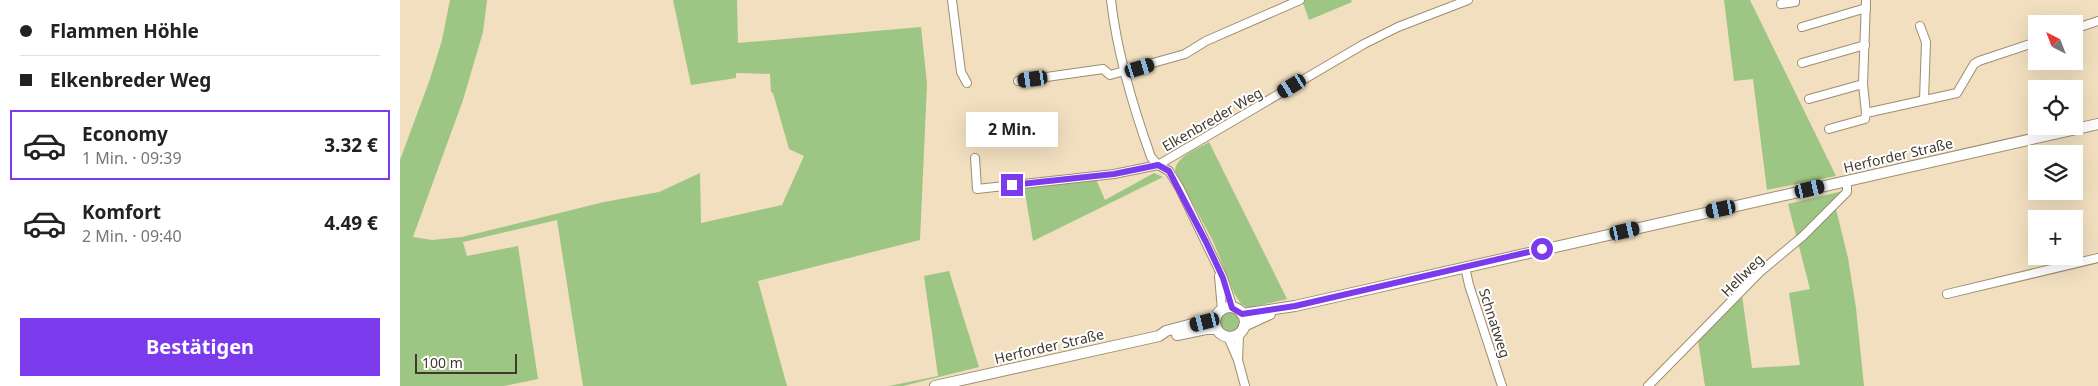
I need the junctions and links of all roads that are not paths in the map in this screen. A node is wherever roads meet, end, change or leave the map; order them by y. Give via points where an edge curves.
1 (952, 0) edge
2 (1111, 0) edge
3 (1300, 0) edge
4 (1468, 0) edge
5 (1796, 0) edge
6 (1781, 4) dead end
7 (1866, 4) edge
8 (2098, 21) edge
9 (1920, 26) dead end
10 (2083, 26) edge
11 (1802, 27) dead end
12 (1865, 44) junction
13 (2028, 45) edge
14 (1802, 64) dead end
15 (1125, 73) junction
16 (1018, 81) dead end
17 (967, 83) dead end
18 (1862, 84) junction
19 (1809, 99) dead end
20 (1924, 100) junction
21 (1866, 113) junction
22 (2098, 124) edge
23 (1829, 129) dead end
24 (975, 158) dead end
25 (1158, 165) junction
26 (1847, 181) junction
27 (2098, 258) edge
28 (1465, 267) junction
29 (1219, 272) junction
30 (1947, 294) dead end
31 (1295, 306) junction
32 (1232, 308) junction
33 (1219, 314) junction
34 (1242, 314) junction
35 (1216, 329) junction
36 (1241, 330) junction
37 (1159, 336) junction
38 (1228, 337) junction
39 (1238, 360) junction
40 (935, 386) edge
41 (1245, 386) edge
42 (1502, 386) edge
43 (1648, 386) edge

1 - 17 street via 961,72
2 - 15 street
3 - 15 street via 1206,41 1185,54
4 - 25 street, Elkenbreder Weg via 1364,44
5 - 6 street
7 - 11 street
7 - 12 street
8 - 10 street
9 - 20 street via 1926,42
12 - 14 street
12 - 18 street
13 - 20 street via 1974,64 1957,93
15 - 16 street via 1110,75 1103,69
15 - 25 street via 1151,157
18 - 19 street
18 - 21 street
20 - 21 street
21 - 23 street via 1865,119
22 - 26 main road, Herforder Straße
24 - 25 street, Elkenbreder Weg via 977,189 1114,174
25 - 29 street via 1169,171 1180,189
26 - 28 main road, Herforder Straße
26 - 43 street, Hellweg via 1847,192 1830,211 1760,272
27 - 30 street
28 - 31 main road, Herforder Straße
28 - 42 street, Schnatweg
29 - 32 street
29 - 33 street
31 - 34 main road, Herforder Straße
31 - 36 main road, Herforder Straße via 1268,315
32 - 33 main road
32 - 34 main road
33 - 35 main road
33 - 37 main road, Herforder Straße
34 - 36 main road
35 - 37 main road, Herforder Straße via 1167,338
35 - 38 main road
36 - 38 main road
36 - 39 street
37 - 40 main road, Herforder Straße
38 - 39 street
39 - 41 street

